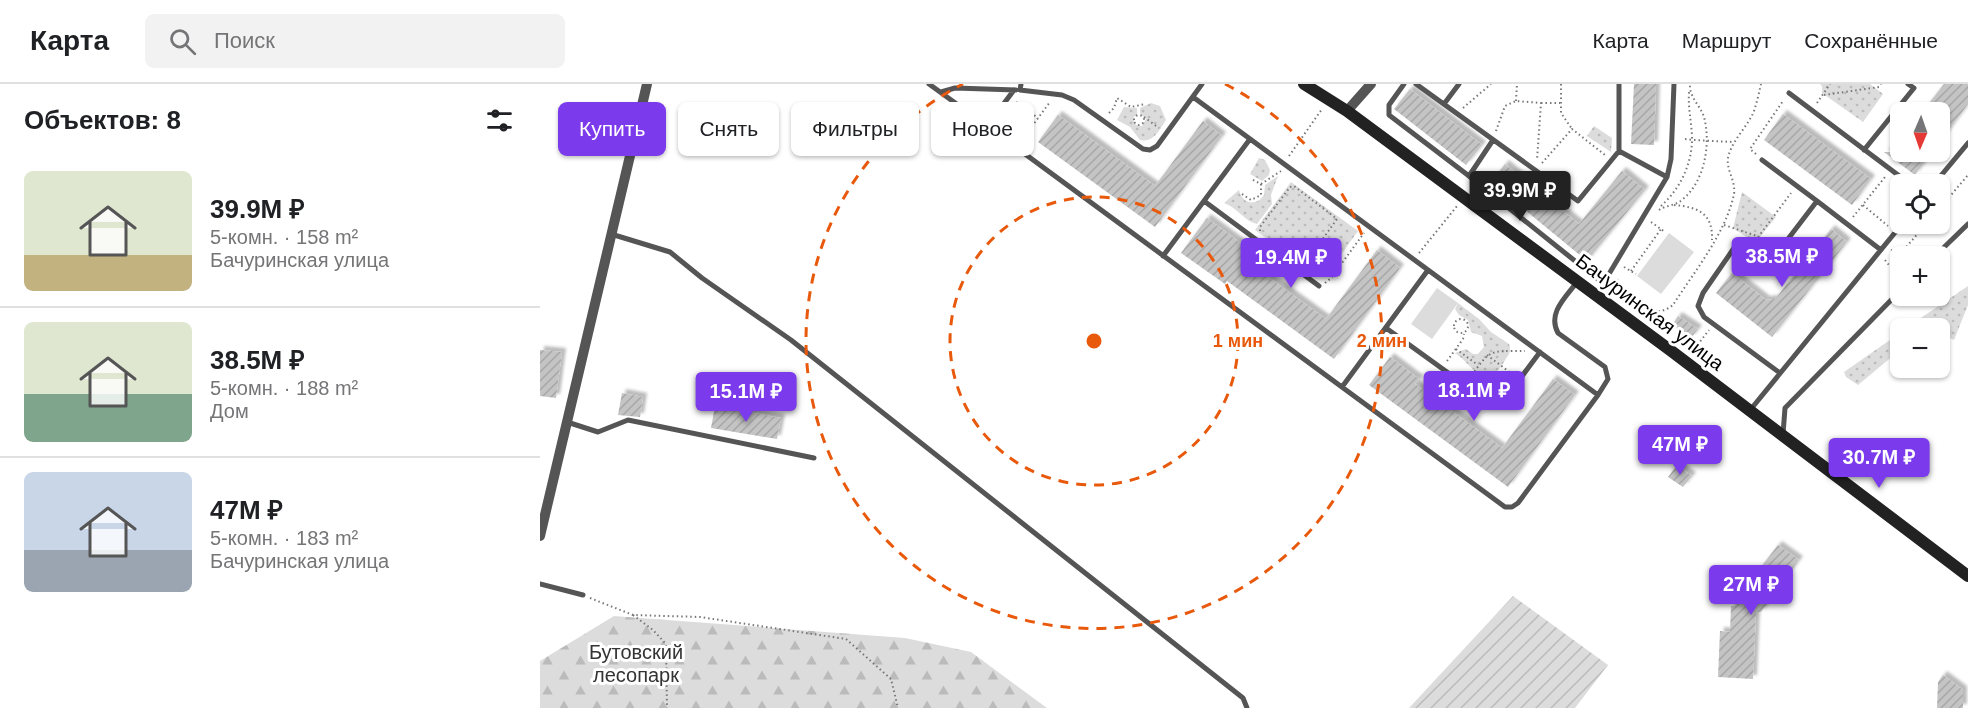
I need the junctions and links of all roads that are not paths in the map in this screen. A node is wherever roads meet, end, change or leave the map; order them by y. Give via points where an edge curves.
1 (647, 84) edge
2 (929, 84) edge
3 (1202, 84) edge
4 (1304, 84) edge
5 (1371, 84) edge
6 (1404, 84) edge
7 (1416, 84) edge
8 (1459, 84) edge
9 (1619, 84) edge
10 (1674, 84) edge
11 (1908, 84) edge
12 (1018, 88) edge
13 (941, 92) junction
14 (1789, 93) road end
15 (1193, 97) junction
16 (955, 102) edge
17 (1005, 102) edge
18 (1444, 104) junction
19 (1347, 111) junction
20 (1250, 139) junction
21 (1493, 140) junction
22 (1968, 143) edge
23 (1864, 150) junction
24 (1619, 151) junction
25 (1027, 156) edge
26 (1762, 160) road end
27 (1896, 174) edge
28 (1942, 174) edge
29 (1468, 176) junction
30 (1667, 177) junction
31 (1204, 201) junction
32 (1817, 201) junction
33 (1968, 224) edge
34 (611, 234) junction
35 (1894, 234) edge
36 (1945, 246) edge
37 (1881, 250) junction
38 (1163, 256) junction
39 (1428, 270) junction
40 (1577, 282) junction
41 (1605, 285) junction
42 (1319, 286) road end
43 (1596, 296) junction
44 (1890, 301) edge
45 (1386, 328) junction
46 (1540, 352) junction
47 (1780, 373) junction
48 (1342, 387) junction
49 (1598, 395) junction
50 (1750, 411) junction
51 (567, 422) junction
52 (1783, 436) junction
53 (814, 458) dead end
54 (544, 504) edge
55 (540, 536) edge
56 (1968, 576) edge
57 (540, 584) edge
58 (583, 595) road end
59 (1247, 708) edge

1 - 34 street
2 - 13 lane
3 - 15 lane
4 - 19 street, Бачуринская улица
5 - 19 street
6 - 29 lane via 1389,105 1389,115
7 - 18 lane
8 - 18 lane
9 - 24 lane
10 - 30 lane
11 - 23 lane via 1914,88
12 - 13 lane via 955,88
12 - 15 lane via 1074,100 1146,150 1155,148
12 - 17 lane
13 - 16 lane
14 - 23 lane
15 - 20 lane
18 - 21 lane
19 - 40 street, Бачуринская улица
20 - 31 lane
20 - 39 lane
21 - 24 lane via 1578,201
21 - 29 lane
22 - 28 lane
23 - 27 lane
24 - 30 lane
25 - 38 lane
26 - 32 lane
29 - 41 lane
30 - 41 lane
31 - 38 lane
31 - 42 lane
32 - 37 lane
32 - 47 lane via 1765,269 1734,248 1703,292 1698,306 1704,317
33 - 36 lane
34 - 51 street
34 - 59 lane via 670,252 791,340 1243,698
35 - 37 lane
37 - 47 lane
38 - 48 lane
39 - 45 lane
39 - 46 lane
40 - 43 street, Бачуринская улица
40 - 49 lane via 1555,312 1554,326 1605,368 1608,379
41 - 43 lane
43 - 50 street, Бачуринская улица
44 - 52 lane via 1785,408
45 - 46 lane via 1497,406
45 - 48 lane
46 - 49 lane
47 - 50 lane
48 - 49 lane via 1504,507 1518,503
50 - 52 street, Бачуринская улица
51 - 53 lane via 598,432 628,420
51 - 54 street
52 - 56 street, Бачуринская улица
54 - 55 street
57 - 58 lane

